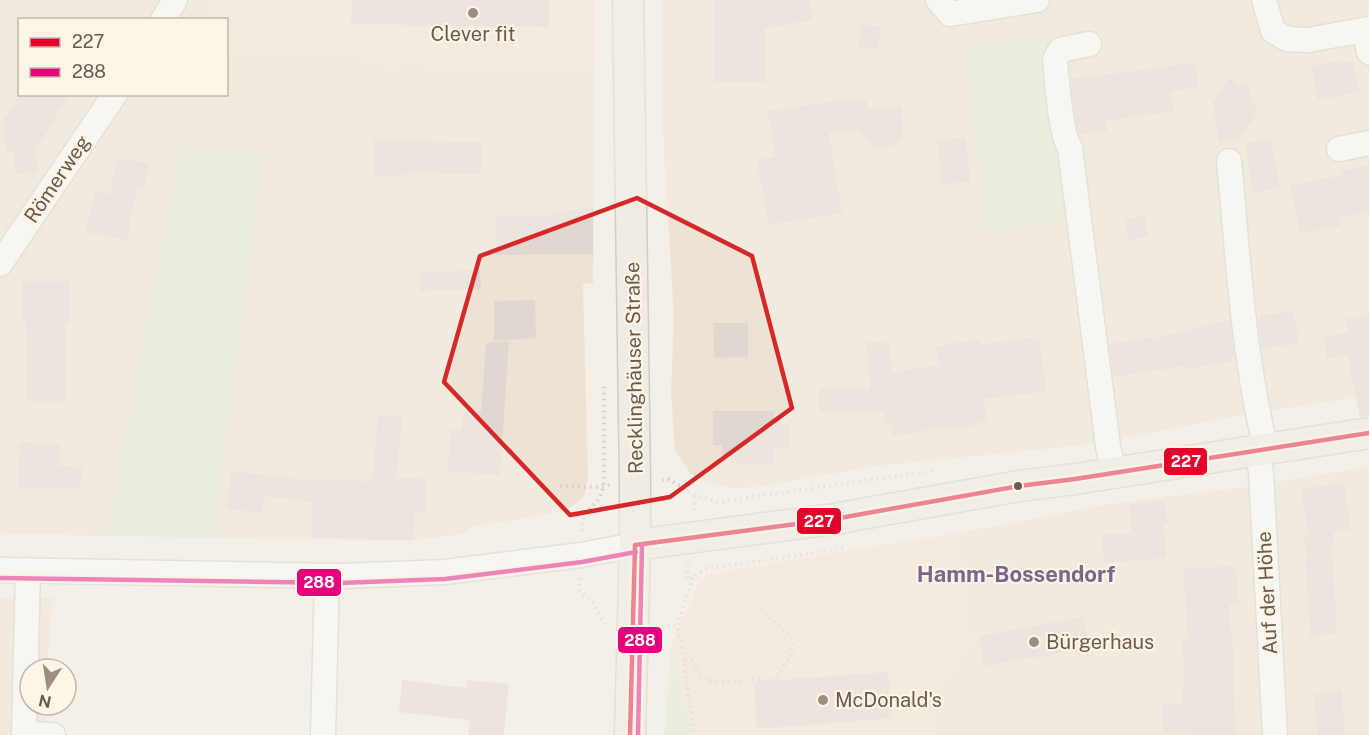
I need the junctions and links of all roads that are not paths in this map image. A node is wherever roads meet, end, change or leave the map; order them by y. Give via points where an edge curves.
1 (175, 0) edge
2 (628, 0) edge
3 (938, 0) edge
4 (1037, 0) edge
5 (1264, 0) edge
6 (163, 18) edge
7 (1367, 37) edge
8 (1089, 44) dead end
9 (114, 96) edge
10 (1369, 143) edge
11 (1339, 149) dead end
12 (1229, 161) dead end
13 (0, 264) edge
14 (1369, 434) edge
15 (1262, 450) junction
16 (1114, 472) junction
17 (636, 545) junction
18 (0, 570) edge
19 (28, 570) junction
20 (327, 576) junction
21 (24, 735) edge
22 (53, 735) edge
23 (323, 735) edge
24 (630, 735) edge
25 (1275, 735) edge

1 - 6 street
2 - 17 main road, Recklinghäuser Straße
3 - 4 street via 950,14
5 - 7 street via 1273,31 1287,39
8 - 16 street via 1060,50 1055,60
9 - 13 street, Römerweg
10 - 11 street
12 - 15 street, Auf der Höhe via 1242,312
14 - 15 main road
15 - 16 main road
15 - 25 street, Auf der Höhe
16 - 17 main road via 834,519
17 - 20 street via 445,572
17 - 24 main road, Recklinghäuser Straße via 648,626
18 - 19 street
19 - 20 street
19 - 21 street
20 - 23 street
21 - 22 street

